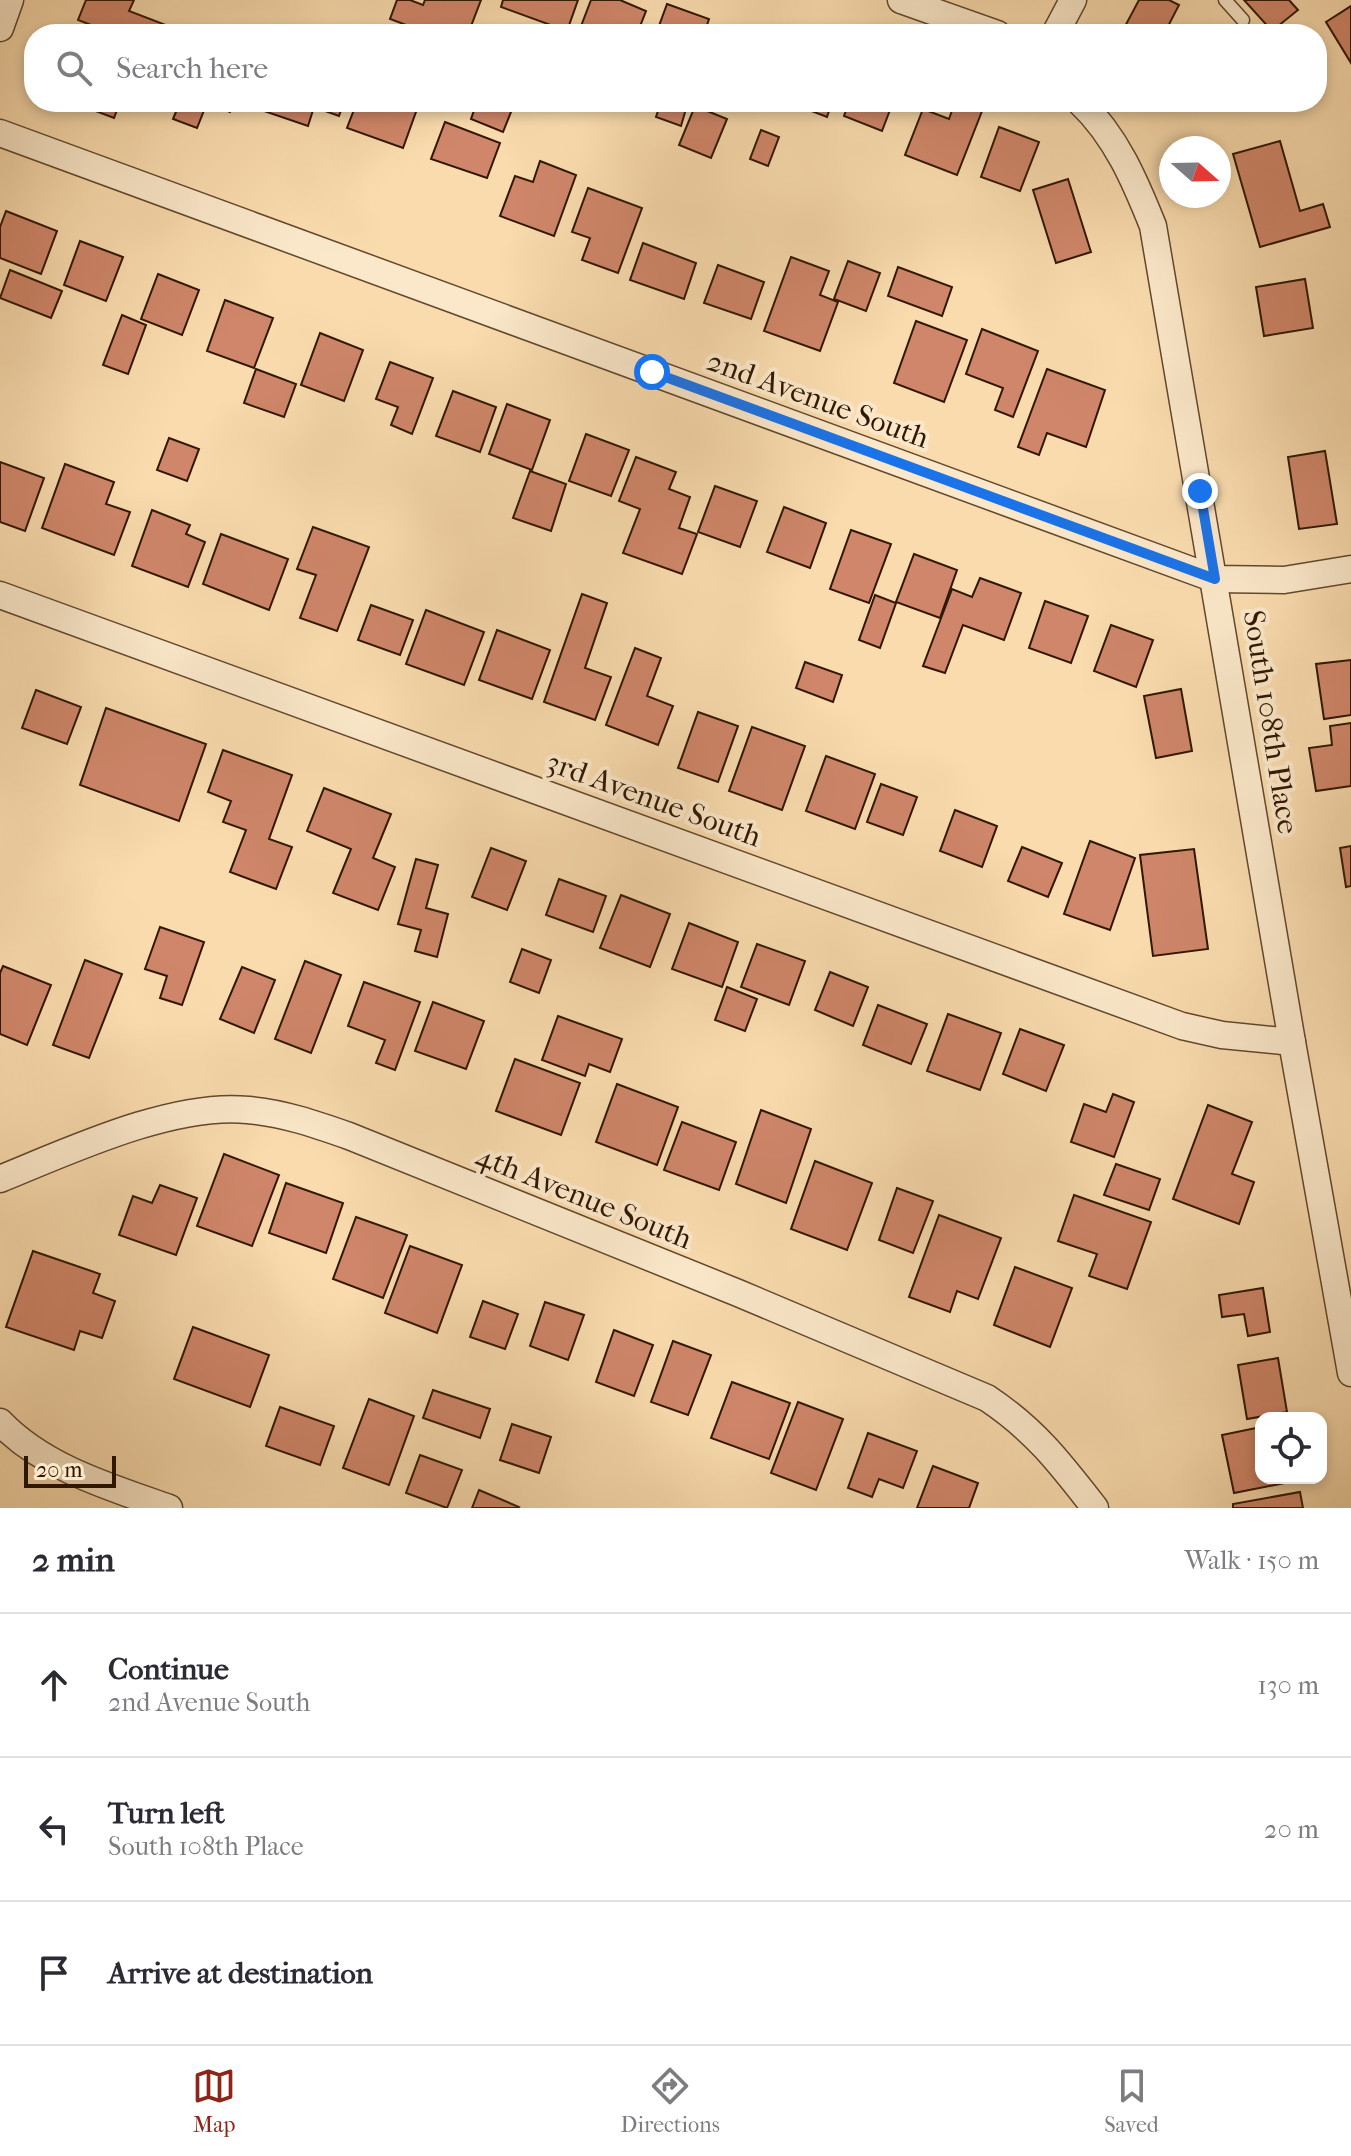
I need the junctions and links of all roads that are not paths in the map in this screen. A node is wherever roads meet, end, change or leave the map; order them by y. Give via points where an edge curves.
1 (10, 0) edge
2 (901, 0) edge
3 (1073, 0) edge
4 (1225, 0) edge
5 (1243, 20) dead end
6 (969, 24) edge
7 (1060, 24) edge
8 (0, 28) edge
9 (1090, 112) edge
10 (0, 133) edge
11 (1351, 569) edge
12 (1215, 579) junction
13 (0, 595) edge
14 (1292, 1042) junction
15 (0, 1179) edge
16 (1351, 1373) edge
17 (0, 1422) edge
18 (169, 1508) edge
19 (1095, 1508) edge

1 - 8 street
2 - 6 street
3 - 7 street
4 - 5 lane
9 - 12 street, South 108th Place via 1130,171 1153,226
10 - 12 street, 2nd Avenue South
11 - 12 street, 2nd Avenue South via 1284,580
12 - 14 street, South 108th Place
13 - 14 street, 3rd Avenue South via 1182,1026
14 - 16 street, South 108th Place
15 - 19 street, 4th Avenue South via 166,1118 245,1109 294,1117 987,1398 1034,1434
17 - 18 street via 88,1479

